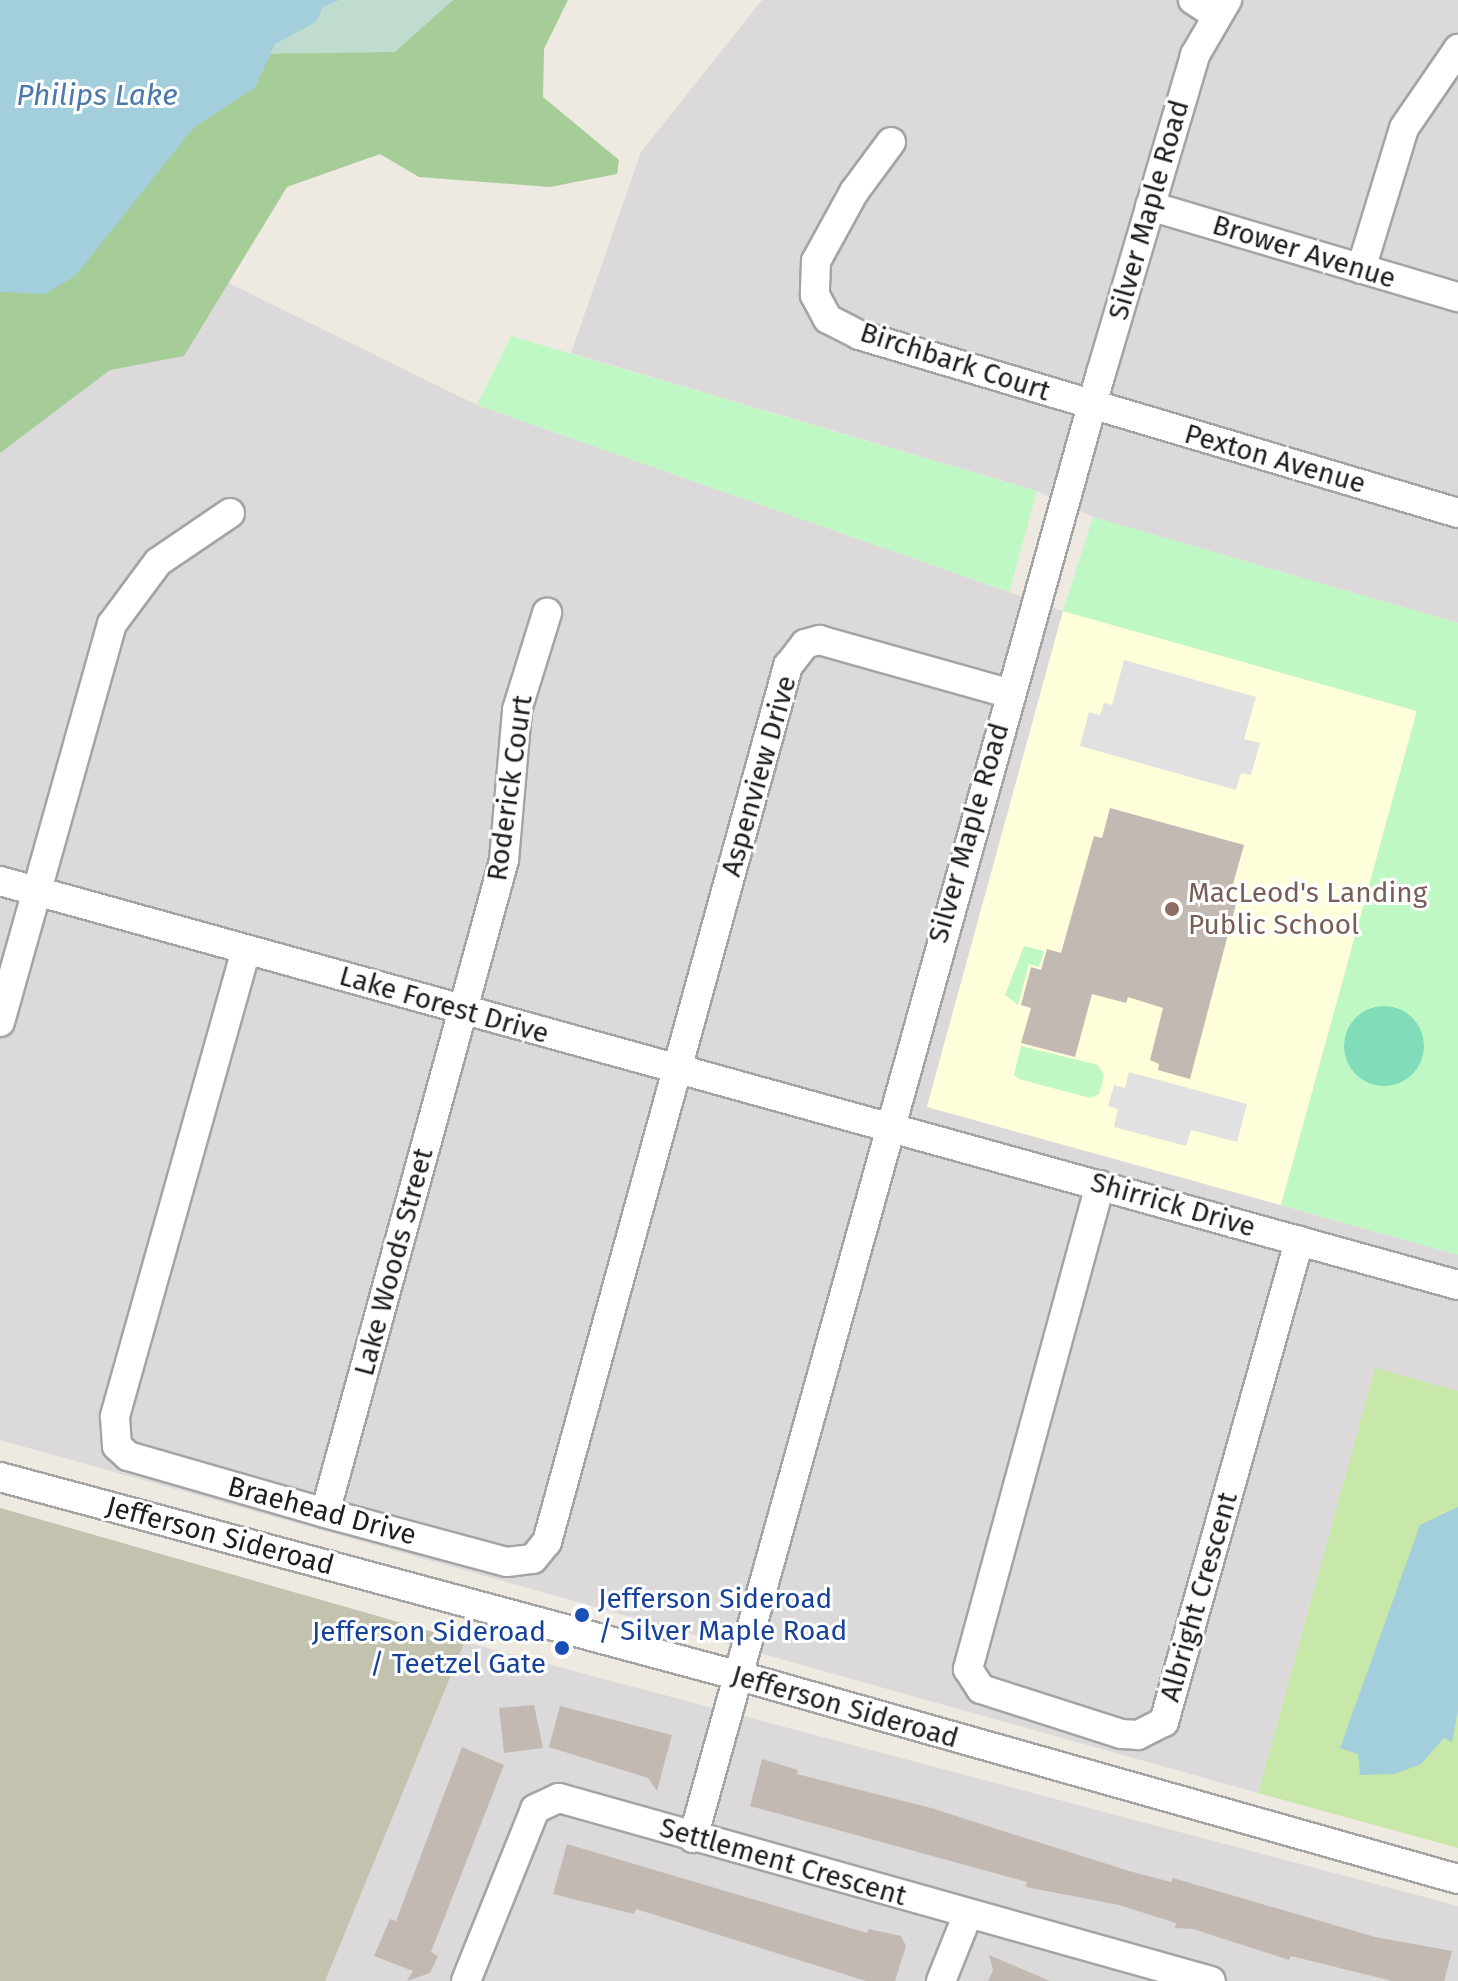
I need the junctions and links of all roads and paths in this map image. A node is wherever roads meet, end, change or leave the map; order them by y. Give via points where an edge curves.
1 (1212, 5) edge
2 (1457, 54) edge
3 (891, 142) dead end
4 (1150, 206) junction
5 (1361, 269) junction
6 (1458, 297) edge
7 (1092, 406) junction
8 (230, 513) dead end
9 (1458, 513) edge
10 (547, 613) dead end
11 (1008, 693) junction
12 (0, 881) edge
13 (36, 891) junction
14 (246, 950) junction
15 (464, 1011) junction
16 (0, 1022) edge
17 (678, 1070) junction
18 (888, 1127) junction
19 (1100, 1185) junction
20 (1299, 1241) junction
21 (1458, 1285) edge
22 (0, 1477) edge
23 (325, 1513) junction
24 (736, 1675) junction
25 (693, 1838) junction
26 (1458, 1879) edge
27 (968, 1914) junction
28 (1196, 1979) edge
29 (466, 1981) edge
30 (941, 1981) edge

1 - 4 street, Silver Maple Road
2 - 5 street via 1404,128
3 - 7 street, Birchbark Court via 854,192 816,261 815,295 828,319 859,335
4 - 5 street, Brower Avenue
4 - 7 street, Silver Maple Road
5 - 6 street, Brower Avenue
7 - 9 street, Pexton Avenue
7 - 11 street, Silver Maple Road
8 - 13 street via 158,562 112,624
10 - 15 street, Roderick Court via 517,710 504,860
11 - 17 street, Aspenview Drive via 819,640 796,652
11 - 18 street, Silver Maple Road
12 - 13 street, Lake Forest Drive
13 - 14 street, Lake Forest Drive
13 - 16 street
14 - 15 street, Lake Forest Drive
14 - 23 street, Braehead Drive via 113,1431 128,1456
15 - 17 street, Lake Forest Drive
15 - 23 street, Lake Woods Street
17 - 18 street, Lake Forest Drive
17 - 23 street, Braehead Drive via 541,1552 521,1563 507,1562
18 - 19 street, Shirrick Drive
18 - 24 street, Silver Maple Road
19 - 20 street, Shirrick Drive
19 - 20 street, Albright Crescent via 968,1669 981,1689 1121,1734 1138,1735 1164,1722
20 - 21 street, Shirrick Drive
22 - 24 street, Jefferson Sideroad
24 - 25 street, Silver Maple Road
24 - 26 street, Jefferson Sideroad
25 - 27 street, Settlement Crescent
25 - 29 street, Settlement Crescent via 559,1798 545,1801 530,1821
27 - 28 street, Settlement Crescent
27 - 30 street

